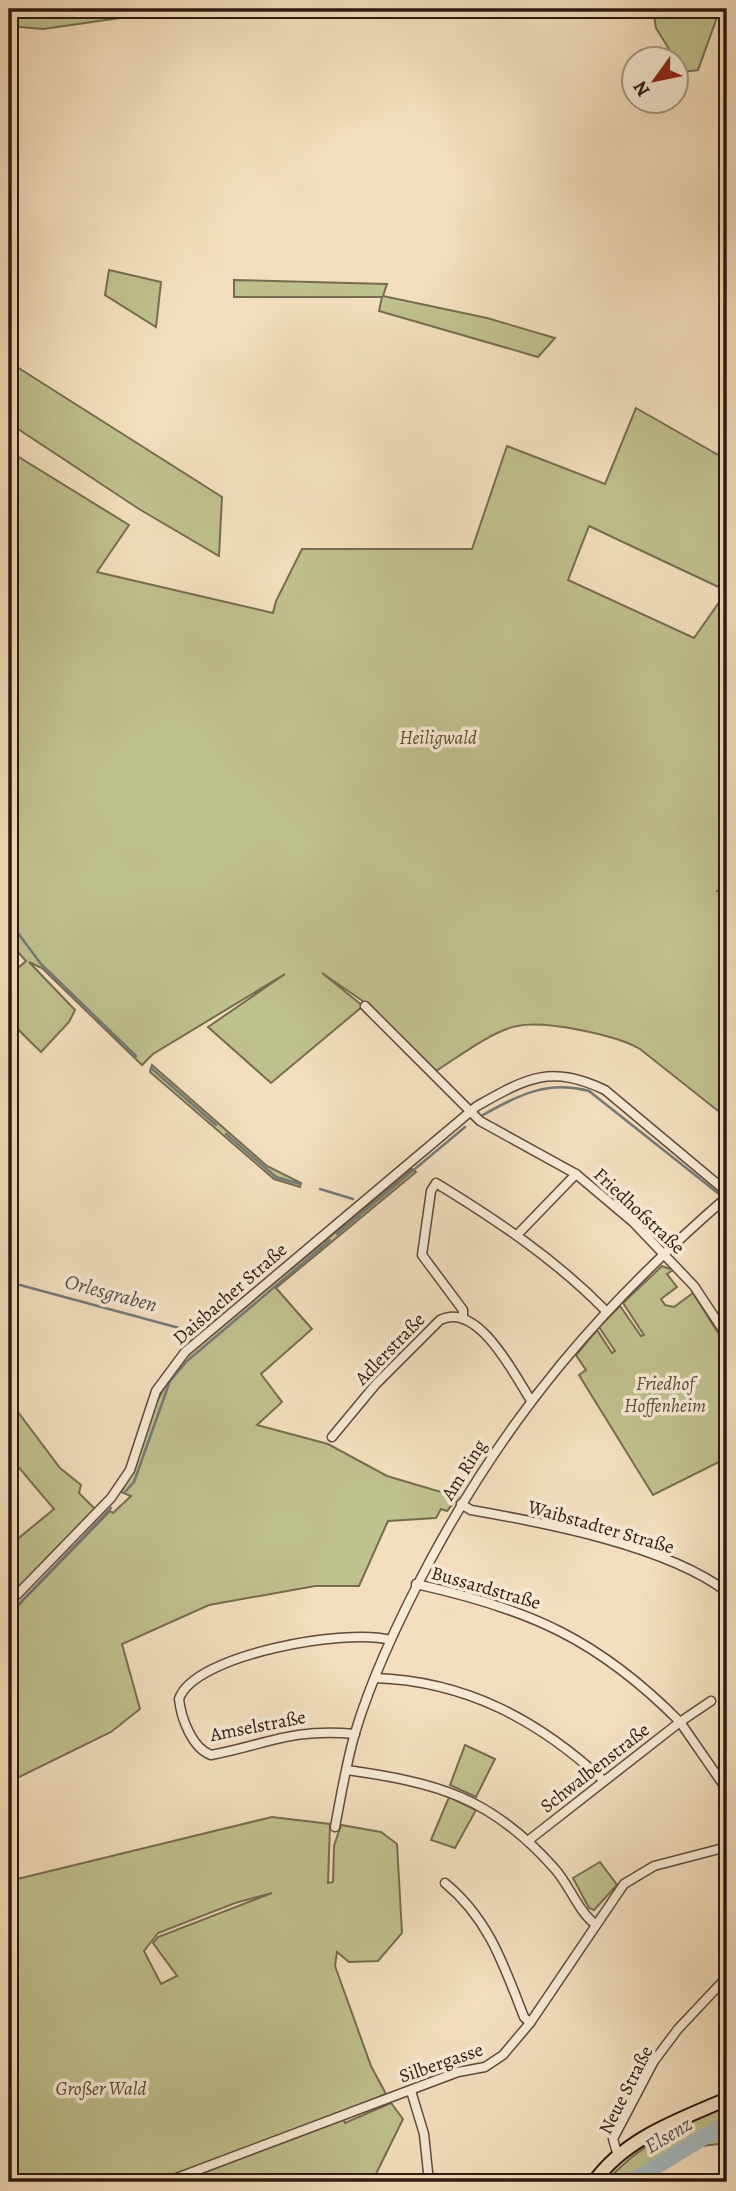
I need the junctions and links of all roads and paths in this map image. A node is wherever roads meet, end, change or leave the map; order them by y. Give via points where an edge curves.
1 (365, 1006) dead end
2 (471, 1112) junction
3 (576, 1174) junction
4 (727, 1195) edge
5 (518, 1234) junction
6 (663, 1254) junction
7 (606, 1311) junction
8 (463, 1316) junction
9 (727, 1336) edge
10 (530, 1399) junction
11 (332, 1437) dead end
12 (461, 1504) junction
13 (416, 1584) junction
14 (727, 1592) edge
15 (9, 1603) edge
16 (390, 1640) junction
17 (376, 1678) junction
18 (711, 1701) dead end
19 (680, 1722) junction
20 (355, 1734) junction
21 (347, 1770) junction
22 (725, 1779) edge
23 (603, 1780) junction
24 (727, 1790) edge
25 (335, 1827) dead end
26 (529, 1840) junction
27 (727, 1847) edge
28 (445, 1883) dead end
29 (595, 1924) junction
30 (727, 1977) edge
31 (530, 2023) junction
32 (411, 2091) junction
33 (727, 2099) edge
34 (618, 2156) junction
35 (181, 2179) edge
36 (166, 2182) edge
37 (429, 2182) edge
38 (594, 2182) edge

1 - 2 street
2 - 3 street, Friedhofstraße
2 - 4 street, Daisbacher Straße via 515,1084 535,1078 565,1075 583,1080 605,1090
2 - 15 street, Daisbacher Straße via 178,1360 156,1391 130,1470 111,1498
3 - 5 street
3 - 6 street, Friedhofstraße
4 - 6 street, Am Ring
5 - 7 street via 571,1275
5 - 8 street via 436,1183 422,1255
6 - 7 street, Am Ring
6 - 9 street, Friedhofstraße via 694,1286
7 - 10 street, Am Ring
8 - 10 street via 474,1322 507,1362
8 - 11 street, Adlerstraße via 451,1314 440,1320 376,1384
10 - 12 street, Am Ring
12 - 13 street, Am Ring
12 - 14 street, Waibstadter Straße via 644,1552 697,1572
13 - 16 street, Am Ring
13 - 19 street, Bussardstraße via 509,1608 570,1634 629,1674
16 - 17 street, Am Ring
16 - 20 street, Amselstraße via 351,1635 257,1652 201,1677 186,1687 179,1699 187,1727 211,1755 286,1734
17 - 20 street, Am Ring
17 - 23 street via 415,1679 508,1710 570,1749
18 - 19 street
19 - 22 street, Bussardstraße
19 - 23 street, Schwalbenstraße
20 - 21 street, Am Ring
21 - 25 street, Am Ring
21 - 26 street via 439,1787 471,1801
22 - 24 street, Bussardstraße
23 - 26 street, Schwalbenstraße
26 - 29 street
27 - 29 street, Silbergasse via 641,1871 619,1889
28 - 31 street via 475,1910 494,1939
29 - 31 street, Silbergasse
30 - 34 street, Neue Straße via 654,2061 613,2140
31 - 32 street, Silbergasse via 494,2063
32 - 35 street, Silbergasse
32 - 37 street via 424,2134
33 - 34 main road via 667,2125
34 - 38 main road
35 - 36 street, Silbergasse

